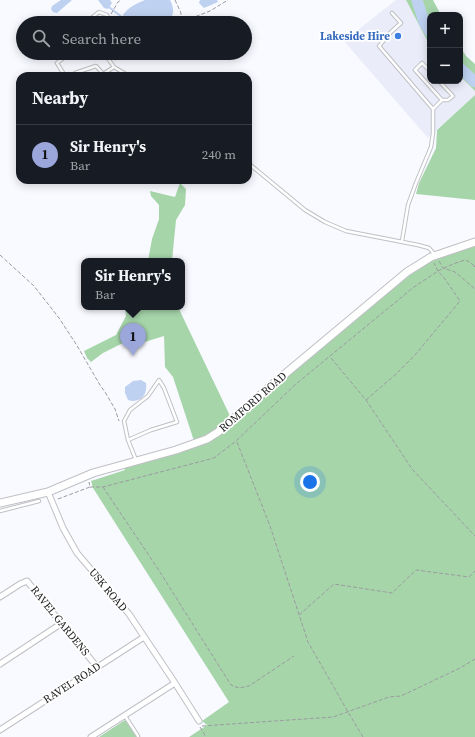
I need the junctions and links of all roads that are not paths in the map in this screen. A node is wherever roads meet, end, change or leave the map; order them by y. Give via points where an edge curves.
1 (392, 13) dead end
2 (93, 16) edge
3 (106, 16) edge
4 (61, 60) edge
5 (109, 60) edge
6 (114, 67) junction
7 (427, 68) edge
8 (63, 72) edge
9 (78, 72) edge
10 (101, 72) edge
11 (107, 72) edge
12 (122, 72) edge
13 (427, 83) edge
14 (428, 84) edge
15 (442, 84) edge
16 (442, 100) junction
17 (433, 109) junction
18 (252, 166) edge
19 (402, 241) junction
20 (475, 242) edge
21 (434, 256) junction
22 (128, 440) junction
23 (137, 460) junction
24 (48, 492) junction
25 (25, 501) junction
26 (39, 501) dead end
27 (5, 505) edge
28 (0, 511) edge
29 (0, 597) edge
30 (62, 623) junction
31 (144, 637) junction
32 (0, 664) edge
33 (97, 667) junction
34 (174, 683) junction
35 (124, 715) junction
36 (199, 721) dead end
37 (0, 730) edge
38 (138, 736) dead end
39 (91, 737) edge

1 - 17 lane via 401,23 379,46
2 - 3 lane via 98,12
4 - 8 lane via 57,63
5 - 6 lane
6 - 11 lane
6 - 12 lane
7 - 13 lane via 422,63 416,70
9 - 10 lane via 96,66
14 - 16 lane
15 - 16 lane via 453,96 448,100
16 - 17 lane
17 - 19 lane via 431,147 408,205
18 - 19 lane via 305,210 325,222 346,231
19 - 21 lane via 429,248
20 - 21 street, ROMFORD ROAD
21 - 23 street, ROMFORD ROAD via 407,272 218,432 195,444
22 - 22 lane via 177,422 159,380 148,396 130,410 124,421
22 - 23 lane
23 - 24 street, ROMFORD ROAD via 93,473
24 - 25 street, ROMFORD ROAD
24 - 31 street, USK ROAD via 62,528 78,553
25 - 26 lane
25 - 27 street, ROMFORD ROAD
27 - 28 lane
29 - 30 street, RAVEL GARDENS via 27,581
30 - 32 street
30 - 33 street, RAVEL GARDENS
31 - 33 street, RAVEL ROAD
31 - 34 street, USK ROAD
33 - 37 street, RAVEL ROAD
34 - 35 street
34 - 36 street, USK ROAD
35 - 38 lane
35 - 39 street

